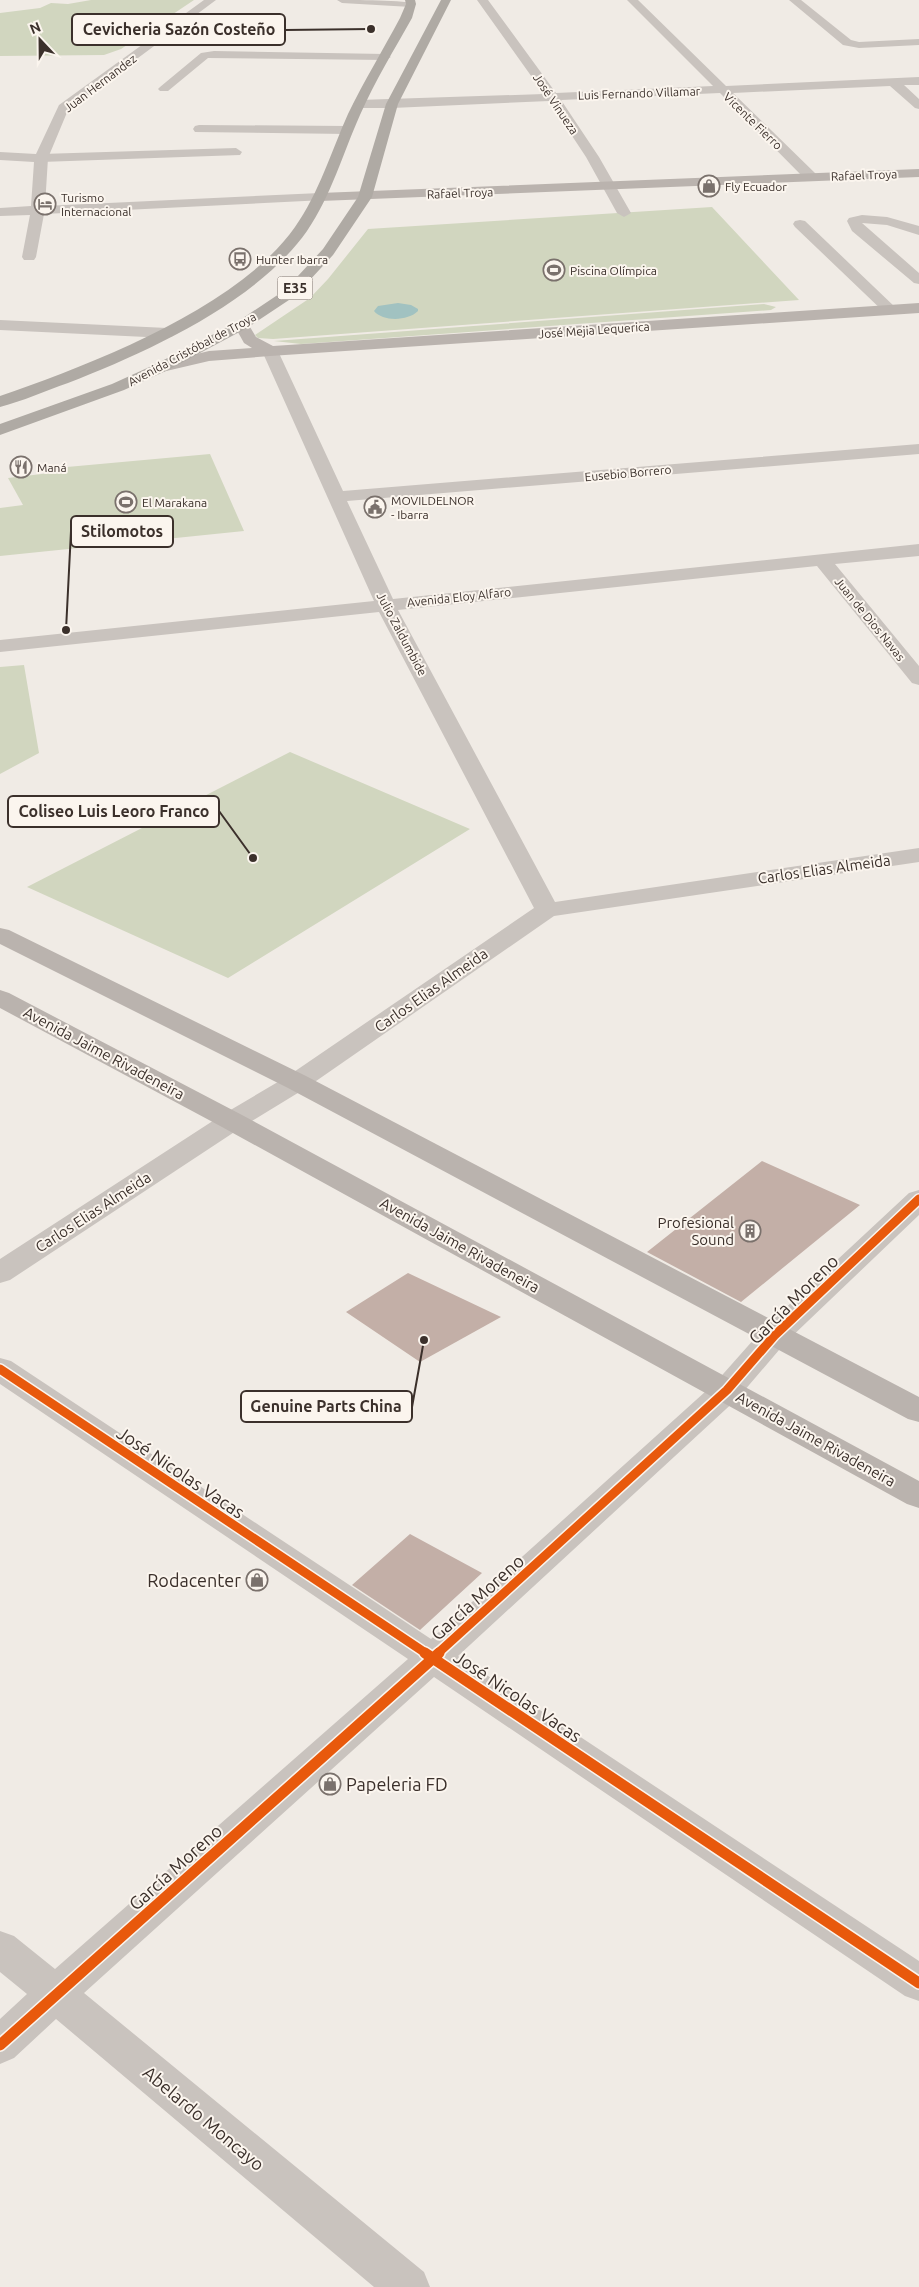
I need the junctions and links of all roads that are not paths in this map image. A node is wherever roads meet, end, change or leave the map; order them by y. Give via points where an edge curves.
1 (211, 0) edge
2 (342, 0) edge
3 (446, 0) edge
4 (482, 0) edge
5 (632, 0) edge
6 (794, 0) edge
7 (411, 2) edge
8 (919, 42) edge
9 (385, 57) junction
10 (919, 81) edge
11 (893, 82) junction
12 (164, 89) dead end
13 (722, 90) junction
14 (553, 97) junction
15 (359, 104) junction
16 (392, 104) junction
17 (919, 105) edge
18 (199, 129) dead end
19 (347, 130) junction
20 (236, 152) dead end
21 (0, 156) edge
22 (44, 167) junction
23 (919, 173) edge
24 (811, 177) junction
25 (611, 187) junction
26 (365, 197) junction
27 (320, 198) junction
28 (38, 210) junction
29 (0, 212) edge
30 (624, 213) dead end
31 (800, 224) dead end
32 (919, 231) edge
33 (29, 257) dead end
34 (916, 274) edge
35 (919, 308) edge
36 (891, 310) junction
37 (0, 325) edge
38 (242, 325) junction
39 (167, 333) junction
40 (270, 351) junction
41 (162, 367) junction
42 (0, 402) edge
43 (0, 430) edge
44 (919, 449) edge
45 (336, 497) junction
46 (919, 550) edge
47 (821, 559) junction
48 (919, 566) edge
49 (834, 574) junction
50 (390, 612) junction
51 (0, 646) edge
52 (0, 660) edge
53 (919, 679) edge
54 (919, 855) edge
55 (547, 910) junction
56 (0, 935) edge
57 (0, 998) edge
58 (297, 1082) junction
59 (232, 1121) junction
60 (919, 1199) edge
61 (0, 1273) edge
62 (774, 1336) junction
63 (0, 1369) edge
64 (727, 1390) junction
65 (919, 1411) edge
66 (919, 1496) edge
67 (434, 1657) junction
68 (0, 1948) edge
69 (919, 1983) edge
70 (55, 1994) junction
71 (0, 2045) edge
72 (408, 2287) edge

1 - 22 street, Juan Hernandez via 62,108
2 - 7 lane
3 - 16 highway, Avenida Cristóbal de Troya / E35
4 - 14 street, José Vinueza
5 - 13 street, Vicente Fierro
6 - 8 street via 847,43
7 - 9 highway, Avenida Cristóbal de Troya / E35
9 - 12 lane via 206,55
9 - 15 highway, Avenida Cristóbal de Troya / E35
10 - 11 street, Luis Fernando Villamar
11 - 13 street, Luis Fernando Villamar
11 - 17 street
13 - 14 street, Luis Fernando Villamar
13 - 24 street, Vicente Fierro
14 - 16 street, Luis Fernando Villamar
14 - 25 street, José Vinueza
15 - 16 street, Luis Fernando Villamar
15 - 19 highway, Avenida Cristóbal de Troya / E35
16 - 26 highway, Avenida Cristóbal de Troya / E35
18 - 19 lane
19 - 27 highway, Avenida Cristóbal de Troya / E35
20 - 22 lane
21 - 22 street
22 - 28 street, Juan Hernandez
23 - 24 street, Rafael Troya
24 - 25 street, Rafael Troya
25 - 26 street, Rafael Troya
25 - 30 street, José Vinueza
26 - 27 street, Rafael Troya
26 - 38 highway, Avenida Cristóbal de Troya / E35 via 328,252 290,293
27 - 28 street, Rafael Troya
27 - 39 highway, Avenida Cristóbal de Troya / E35 via 290,242 249,283
28 - 29 street, Rafael Troya
28 - 33 street, Juan Hernandez
31 - 36 lane
32 - 34 lane via 873,219 854,222 857,228
35 - 36 street, José Mejia Lequerica
36 - 40 street, José Mejia Lequerica
37 - 39 street
38 - 40 street via 250,340
38 - 41 highway, Avenida Cristóbal de Troya / E35
39 - 42 highway, Avenida Cristóbal de Troya / E35 via 70,376
40 - 41 street, José Mejia Lequerica via 209,356
40 - 45 street, Julio Zaldumbide
41 - 43 highway, Avenida Cristóbal de Troya / E35 via 118,387
44 - 45 street, Eusebio Borrero
45 - 50 street, Julio Zaldumbide
46 - 47 street, Avenida Eloy Alfaro
47 - 49 street, Juan de Dios Navas
47 - 50 street, Avenida Eloy Alfaro
48 - 49 street, Avenida Eloy Alfaro
49 - 50 street, Avenida Eloy Alfaro
49 - 53 street, Juan de Dios Navas
50 - 51 street, Avenida Eloy Alfaro
50 - 52 street, Avenida Eloy Alfaro
50 - 55 street, Julio Zaldumbide
54 - 55 street, Carlos Elias Almeida
55 - 58 street, Carlos Elias Almeida
56 - 58 street
57 - 59 street, Avenida Jaime Rivadeneira
58 - 59 street, Carlos Elias Almeida
58 - 62 street
59 - 61 street, Carlos Elias Almeida
59 - 64 street, Avenida Jaime Rivadeneira
60 - 62 street, García Moreno
62 - 64 street, García Moreno
62 - 65 street
63 - 67 street, José Nicolas Vacas
64 - 66 street, Avenida Jaime Rivadeneira
64 - 67 street, García Moreno
67 - 69 street, José Nicolas Vacas
67 - 70 street, García Moreno
68 - 70 street, Abelardo Moncayo
70 - 71 street, García Moreno
70 - 72 street, Abelardo Moncayo

